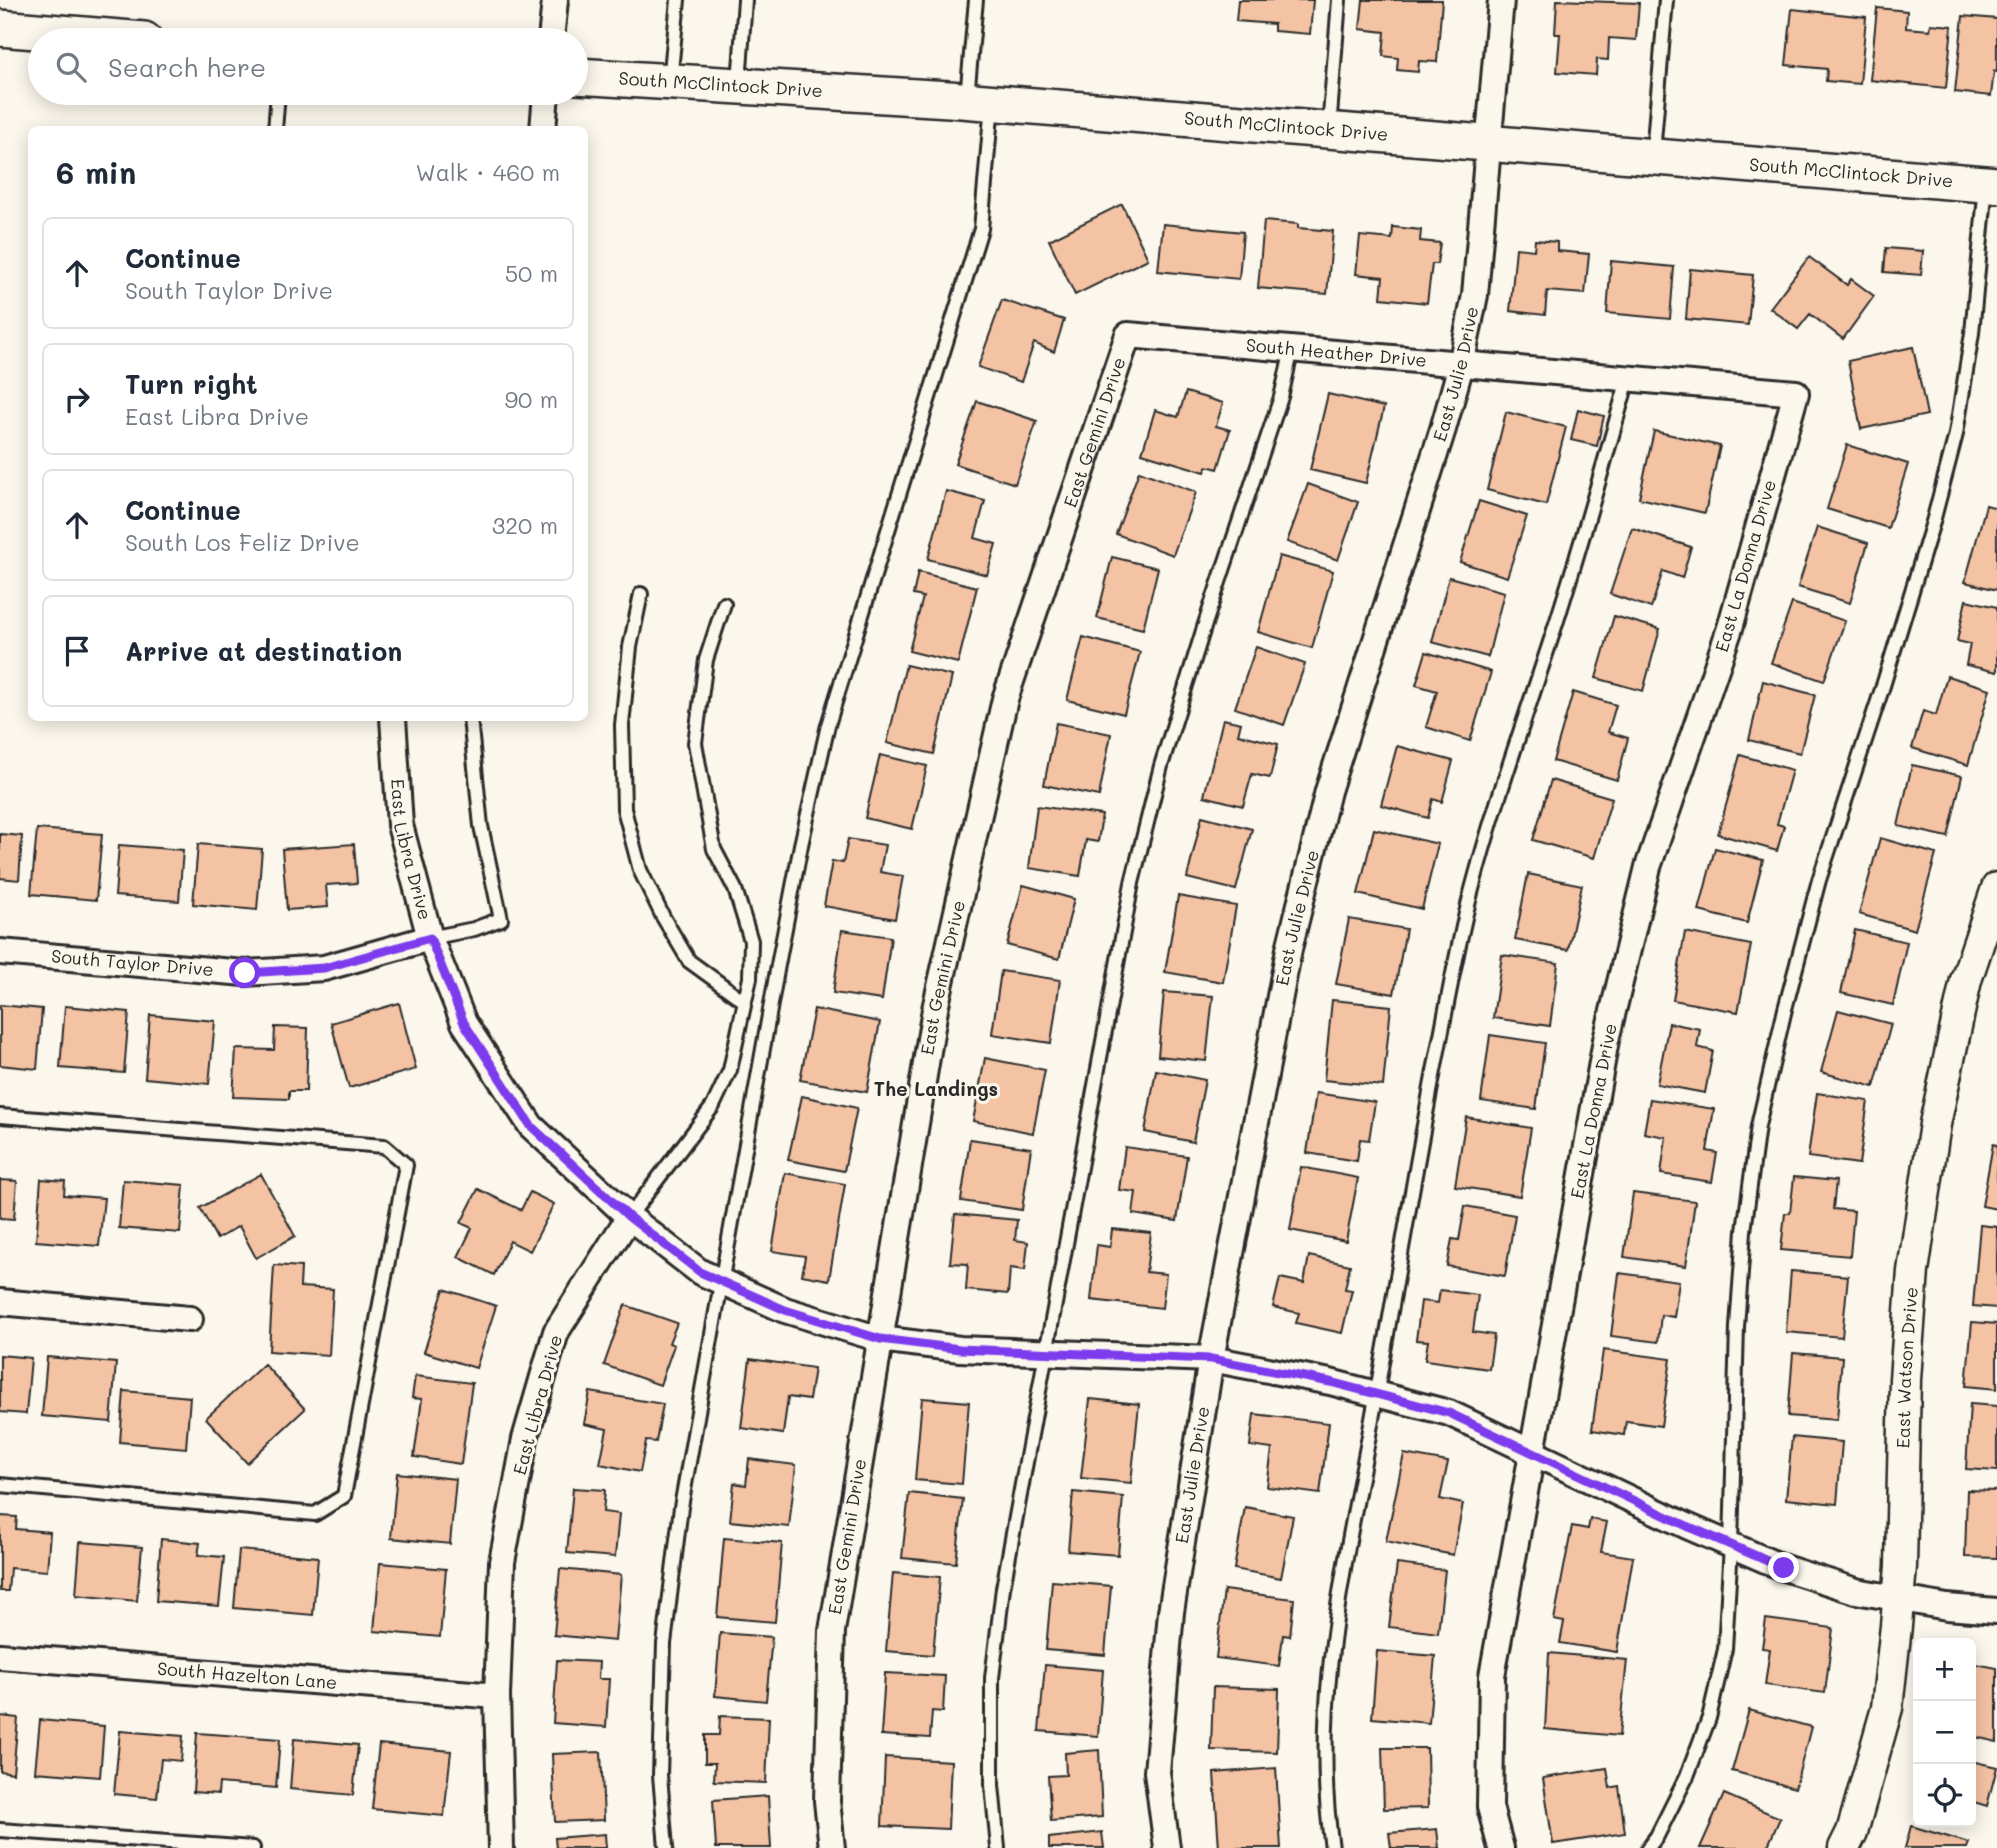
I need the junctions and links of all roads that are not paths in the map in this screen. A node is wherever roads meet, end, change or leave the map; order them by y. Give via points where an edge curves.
1 (555, 0) edge
2 (678, 0) edge
3 (745, 0) edge
4 (976, 0) edge
5 (1339, 0) edge
6 (1501, 0) edge
7 (1666, 0) edge
8 (552, 28) edge
9 (0, 29) edge
10 (28, 31) edge
11 (588, 77) edge
12 (670, 82) junction
13 (739, 86) junction
14 (979, 102) junction
15 (277, 105) edge
16 (545, 105) edge
17 (275, 126) edge
18 (543, 126) edge
19 (1329, 131) junction
20 (1489, 144) junction
21 (1653, 157) junction
22 (1991, 185) edge
23 (1128, 335) joint
24 (1292, 349) junction
25 (1461, 365) junction
26 (1628, 379) junction
27 (1796, 393) joint
28 (641, 594) dead end
29 (724, 604) dead end
30 (393, 721) edge
31 (470, 721) edge
32 (1997, 888) edge
33 (430, 938) junction
34 (0, 952) edge
35 (744, 1001) junction
36 (0, 1116) edge
37 (629, 1217) junction
38 (722, 1281) junction
39 (0, 1302) edge
40 (190, 1319) dead end
41 (880, 1339) junction
42 (1046, 1353) junction
43 (1211, 1359) junction
44 (1377, 1394) junction
45 (1533, 1451) junction
46 (0, 1485) edge
47 (1731, 1545) junction
48 (1899, 1599) junction
49 (1997, 1611) edge
50 (0, 1656) edge
51 (496, 1696) junction
52 (0, 1830) edge
53 (253, 1848) edge
54 (501, 1848) edge
55 (666, 1848) edge
56 (832, 1848) edge
57 (998, 1848) edge
58 (1167, 1848) edge
59 (1332, 1848) edge
60 (1501, 1848) edge
61 (1648, 1848) edge
62 (1844, 1848) edge

1 - 8 street
2 - 12 lane
3 - 13 lane
4 - 14 lane
5 - 19 lane
6 - 20 street, East Julie Drive
7 - 21 lane
9 - 10 main road
11 - 12 main road, South McClintock Drive
12 - 13 main road, South McClintock Drive
13 - 14 main road, South McClintock Drive
14 - 19 main road, South McClintock Drive
14 - 38 lane via 981,229 828,725 798,858
15 - 17 lane
16 - 18 street
19 - 20 main road, South McClintock Drive
20 - 21 main road, South McClintock Drive
20 - 25 street, East Julie Drive via 1475,295
21 - 22 main road, South McClintock Drive
22 - 47 lane via 1956,434 1882,689 1819,880 1758,1125 1737,1326
23 - 24 street, South Heather Drive
23 - 41 street, East Gemini Drive via 1005,699 936,1009
24 - 25 street, South Heather Drive
24 - 42 lane via 1281,397 1161,766 1132,883
25 - 26 street, South Heather Drive
25 - 43 street, East Julie Drive via 1328,791 1289,949
26 - 27 street, South Heather Drive
26 - 44 lane via 1470,896
27 - 45 street, East La Donna Drive via 1730,628 1645,881 1606,1040
28 - 35 lane via 622,725 624,810 640,870 689,961
29 - 35 lane via 706,660 695,743 714,849 735,889 751,941
30 - 33 street, East Libra Drive via 400,825
31 - 33 lane via 481,826 501,919
32 - 48 street, East Watson Drive via 1966,980 1935,1124 1913,1271
33 - 34 street, South Taylor Drive via 324,968 245,973
33 - 37 street, East Libra Drive via 464,1023 531,1126
35 - 37 lane via 730,1070 713,1106
36 - 46 lane via 384,1146 405,1165 344,1496 315,1514
37 - 38 street via 700,1272
37 - 51 street, East Libra Drive via 556,1332 525,1439 502,1562
38 - 41 street via 785,1310
38 - 55 lane via 681,1507 664,1644 660,1775
39 - 40 street
41 - 42 street
41 - 56 street, East Gemini Drive via 832,1631 827,1801
42 - 43 street
42 - 57 lane via 1003,1588 992,1678 992,1785
43 - 44 street
43 - 58 street, East Julie Drive via 1170,1625 1157,1772
44 - 45 street via 1449,1413
44 - 59 lane via 1328,1671 1324,1763
45 - 47 street
45 - 60 street, East La Donna Drive via 1492,1676 1490,1807
47 - 48 street via 1784,1568
47 - 61 lane via 1725,1649 1709,1718 1687,1776
48 - 49 street
48 - 62 street, East Watson Drive via 1887,1708
50 - 51 street, South Hazelton Lane
51 - 54 street, East Libra Drive
52 - 53 lane

